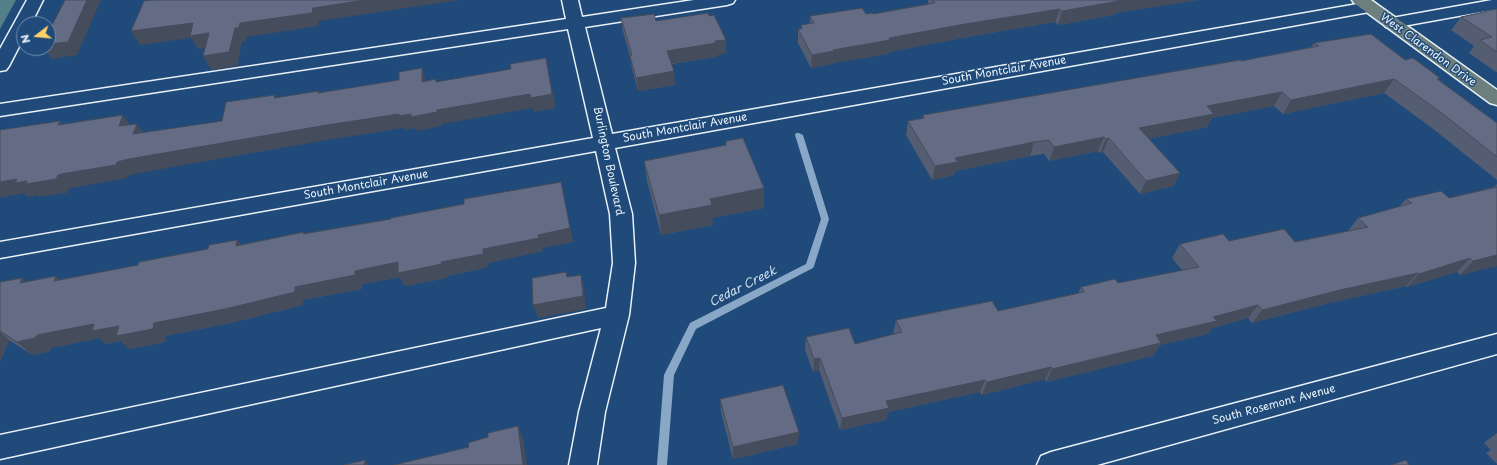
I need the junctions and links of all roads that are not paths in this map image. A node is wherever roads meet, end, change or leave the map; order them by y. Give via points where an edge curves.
1 (38, 0) edge
2 (570, 0) edge
3 (727, 0) edge
4 (1365, 3) edge
5 (1497, 4) edge
6 (575, 23) junction
7 (1392, 24) junction
8 (0, 66) edge
9 (1497, 99) edge
10 (0, 110) edge
11 (604, 142) junction
12 (0, 250) edge
13 (617, 315) junction
14 (1497, 344) edge
15 (0, 447) edge
16 (583, 465) edge
17 (1051, 465) edge

1 - 8 street
2 - 6 street, Burlington Boulevard
3 - 6 street
4 - 7 main road, West Clarendon Drive
4 - 11 street, South Montclair Avenue
5 - 7 street
6 - 10 street
6 - 11 street, Burlington Boulevard
7 - 9 main road, West Clarendon Drive
11 - 12 street, South Montclair Avenue
11 - 13 street, Burlington Boulevard via 621,214 624,263
13 - 15 street
13 - 16 street, Burlington Boulevard via 592,412
14 - 17 street, South Rosemont Avenue

